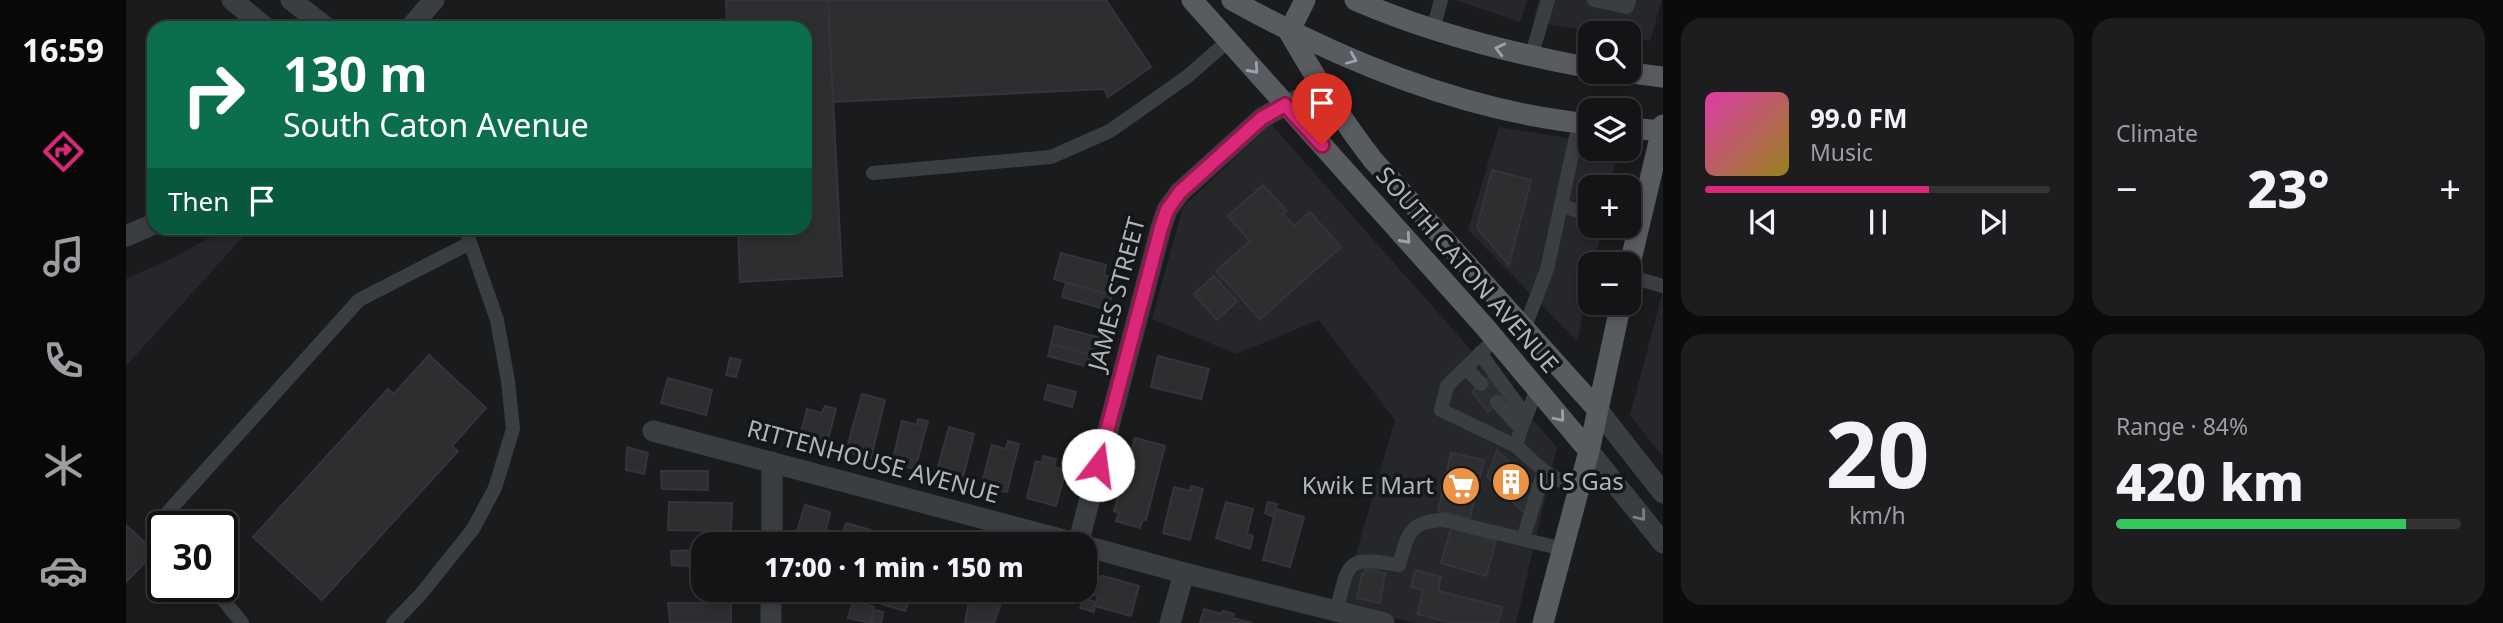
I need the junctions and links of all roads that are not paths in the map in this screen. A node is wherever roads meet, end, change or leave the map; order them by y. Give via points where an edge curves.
1 (232, 0) edge
2 (291, 0) edge
3 (434, 0) edge
4 (1192, 0) edge
5 (1232, 0) edge
6 (1305, 0) edge
7 (1355, 0) edge
8 (1441, 0) edge
9 (1548, 0) edge
10 (1594, 0) edge
11 (1629, 0) edge
12 (258, 21) edge
13 (318, 21) edge
14 (416, 21) edge
15 (1433, 30) junction
16 (1289, 32) junction
17 (1228, 41) junction
18 (1531, 57) junction
19 (1578, 66) edge
20 (1641, 74) edge
21 (1663, 76) edge
22 (1322, 90) junction
23 (1285, 105) junction
24 (1578, 122) edge
25 (1641, 128) edge
26 (1663, 129) edge
27 (1578, 147) edge
28 (873, 173) dead end
29 (1641, 192) edge
30 (1561, 205) junction
31 (1578, 211) edge
32 (147, 227) edge
33 (467, 235) edge
34 (126, 236) edge
35 (470, 243) junction
36 (1641, 280) edge
37 (1663, 286) edge
38 (1618, 315) edge
39 (1525, 327) junction
40 (1488, 346) junction
41 (1466, 368) junction
42 (1481, 384) dead end
43 (1537, 389) junction
44 (1497, 402) dead end
45 (1597, 409) junction
46 (1523, 422) junction
47 (653, 431) dead end
48 (1516, 446) junction
49 (1589, 451) junction
50 (772, 462) junction
51 (1544, 471) junction
52 (1578, 491) junction
53 (1663, 493) edge
54 (169, 511) edge
55 (772, 532) edge
56 (1033, 532) edge
57 (1081, 532) edge
58 (1523, 539) junction
59 (1663, 543) edge
60 (1097, 549) edge
61 (1563, 549) junction
62 (1184, 573) junction
63 (225, 602) edge
64 (771, 602) edge
65 (1336, 611) junction
66 (242, 623) edge
67 (393, 623) edge
68 (771, 623) edge
69 (1170, 623) edge
70 (1384, 623) edge
71 (1542, 623) edge

1 - 12 street
2 - 13 street
3 - 14 street
4 - 17 main road, SOUTH CATON AVENUE
5 - 16 main road
6 - 16 main road
7 - 15 main road
8 - 15 lane
9 - 18 lane
10 - 11 lane via 1627,7
18 -> 15 main road
16 - 22 main road, SOUTH CATON AVENUE
16 -> 24 main road via 1439,90 1514,111
17 -> 23 main road, SOUTH CATON AVENUE
17 - 28 lane via 1188,76 1110,131 1051,157
18 - 19 main road
20 - 21 main road
22 - 23 street, JAMES STREET
22 - 39 main road, SOUTH CATON AVENUE via 1373,160
23 -> 40 main road, SOUTH CATON AVENUE
23 - 57 street, JAMES STREET via 1262,118 1180,192 1167,210
25 - 26 main road
26 - 29 main road
27 - 30 lane
30 - 31 lane
30 - 39 lane via 1547,269
32 - 34 street
33 - 35 lane
35 - 54 lane via 359,300
35 - 67 lane via 497,320 513,429 495,488 473,529
36 - 37 lane
38 - 45 main road
39 - 45 main road, SOUTH CATON AVENUE
40 - 41 lane
40 - 43 main road, SOUTH CATON AVENUE
40 - 46 lane
41 - 42 lane
41 - 48 lane via 1447,386 1441,410
43 - 46 lane
43 -> 49 main road, SOUTH CATON AVENUE
44 - 46 lane
45 - 49 main road
45 - 53 street
46 - 48 lane
47 - 50 street, RITTENHOUSE AVENUE
48 - 51 lane
49 - 52 main road
49 -> 59 street
50 - 55 street
50 - 56 street, RITTENHOUSE AVENUE
51 - 52 lane
51 - 58 lane
52 - 61 main road
58 - 61 lane
58 - 65 lane via 1444,520 1419,524 1408,534 1399,565 1367,560 1348,568
60 - 62 street
61 - 71 main road
62 - 65 street
62 - 69 street
63 - 66 lane
64 - 68 street
65 - 70 street

